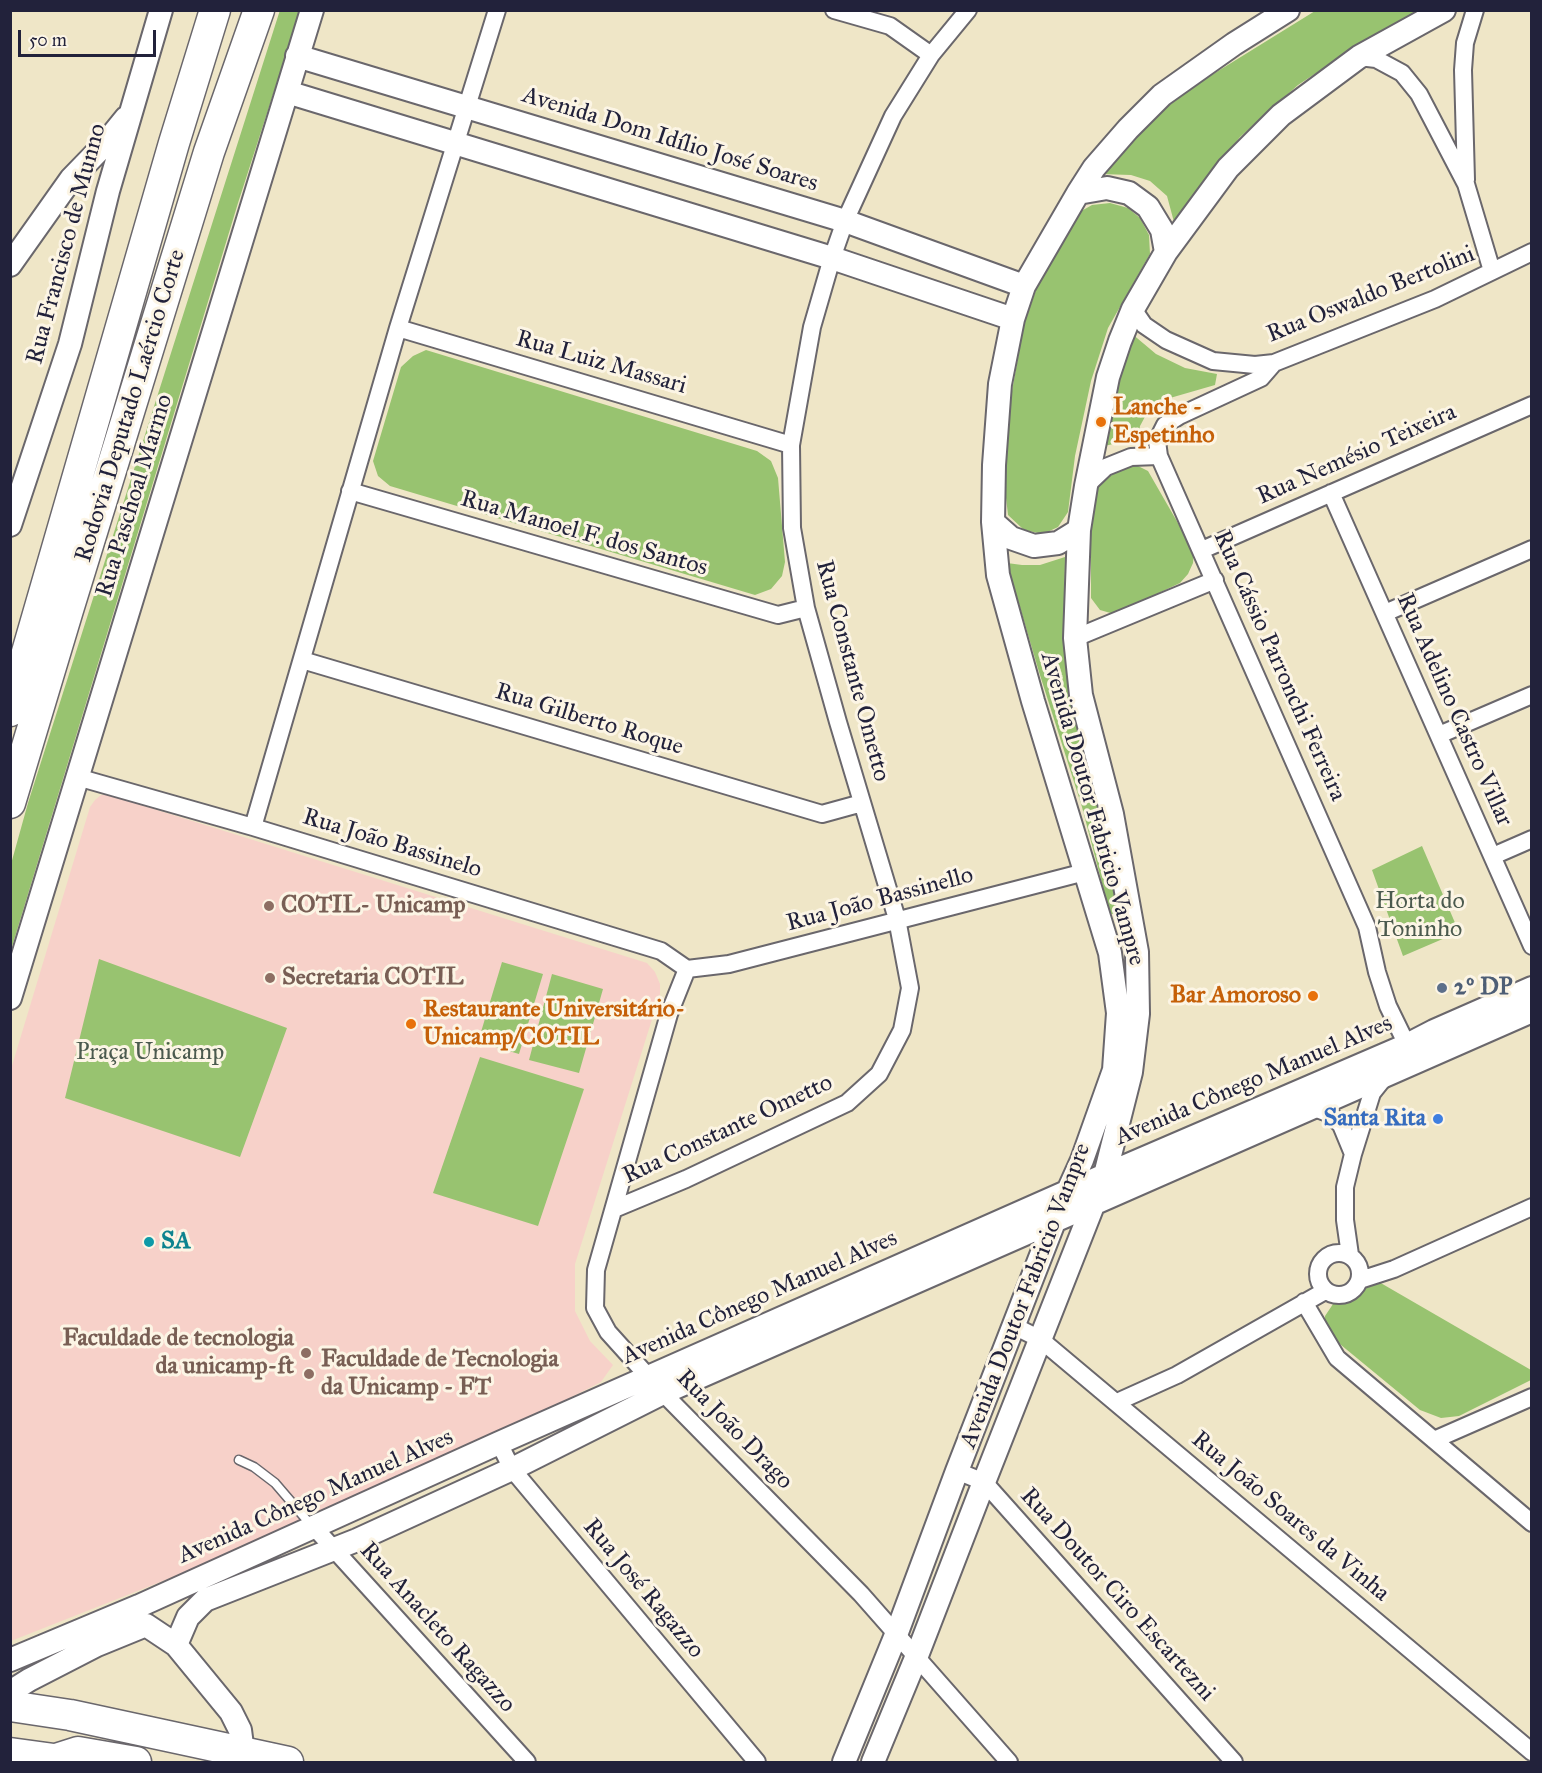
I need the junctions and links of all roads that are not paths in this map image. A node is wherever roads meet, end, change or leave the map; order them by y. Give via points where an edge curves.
1 (161, 10) edge
2 (215, 10) edge
3 (259, 10) edge
4 (312, 10) edge
5 (496, 10) edge
6 (834, 10) edge
7 (968, 10) edge
8 (1288, 10) edge
9 (1444, 10) edge
10 (1475, 10) edge
11 (931, 55) junction
12 (297, 56) junction
13 (1359, 57) junction
14 (287, 92) junction
15 (467, 107) junction
16 (132, 110) junction
17 (456, 143) junction
18 (1466, 184) junction
19 (1078, 193) junction
20 (845, 221) junction
21 (1166, 252) junction
22 (1532, 252) edge
23 (832, 258) junction
24 (10, 265) edge
25 (1492, 271) junction
26 (1024, 286) junction
27 (1133, 309) junction
28 (1013, 319) junction
29 (398, 328) junction
30 (1274, 363) junction
31 (1532, 405) edge
32 (791, 445) junction
33 (1159, 456) junction
34 (1086, 486) junction
35 (350, 491) junction
36 (1332, 493) junction
37 (993, 522) junction
38 (10, 525) edge
39 (1079, 530) junction
40 (1532, 549) edge
41 (1202, 550) junction
42 (1215, 580) junction
43 (806, 608) junction
44 (1385, 613) junction
45 (1075, 638) junction
46 (302, 660) junction
47 (1532, 694) edge
48 (10, 711) edge
49 (1439, 735) junction
50 (77, 777) junction
51 (10, 803) edge
52 (862, 803) junction
53 (253, 827) junction
54 (1532, 839) edge
55 (1493, 856) junction
56 (1085, 872) junction
57 (897, 920) junction
58 (1532, 946) edge
59 (687, 969) junction
60 (1532, 988) edge
61 (10, 998) edge
62 (1532, 1011) edge
63 (1407, 1045) junction
64 (1387, 1075) junction
65 (1312, 1107) junction
66 (1353, 1154) junction
67 (1105, 1175) junction
68 (1067, 1192) junction
69 (1093, 1204) junction
70 (1532, 1208) edge
71 (614, 1209) junction
72 (1054, 1222) junction
73 (1351, 1263) junction
74 (1322, 1286) junction
75 (1304, 1302) junction
76 (1014, 1326) junction
77 (1040, 1339) junction
78 (656, 1385) junction
79 (1532, 1397) edge
80 (1117, 1402) junction
81 (1434, 1440) junction
82 (499, 1443) junction
83 (239, 1460) dead end
84 (512, 1469) junction
85 (957, 1471) junction
86 (984, 1482) junction
87 (1532, 1523) edge
88 (313, 1526) junction
89 (332, 1549) junction
90 (143, 1616) junction
91 (896, 1635) junction
92 (176, 1645) junction
93 (916, 1658) junction
94 (10, 1660) edge
95 (10, 1692) edge
96 (10, 1706) edge
97 (1532, 1752) edge
98 (10, 1753) edge
99 (241, 1758) edge
100 (67, 1761) edge
101 (136, 1762) edge
102 (288, 1762) edge
103 (527, 1762) edge
104 (757, 1762) edge
105 (844, 1762) edge
106 (873, 1762) edge
107 (1009, 1762) edge
108 (1234, 1762) edge

1 - 16 street, Rua Francisco de Munno
2 - 48 highway, Rodovia Deputado Laércio Corte
3 - 51 highway, Rodovia Deputado Laércio Corte via 206,164
4 - 12 street, Rua Paschoal Marmo
5 - 15 street
6 - 11 street via 890,26
7 - 11 street, Rua Constante Ometto
8 - 19 street, Avenida Doutor Fabricio Vampre via 1162,95 1094,168
9 - 13 street, Avenida Doutor Fabricio Vampre
10 - 18 street via 1465,43 1463,70
11 - 20 street, Rua Constante Ometto via 893,116
12 - 14 street, Rua Paschoal Marmo
12 - 15 street, Avenida Dom Idílio José Soares
13 - 18 street via 1376,59 1402,72 1419,94
13 - 21 street, Avenida Doutor Fabricio Vampre via 1281,115 1228,168
14 - 17 street
14 - 50 street, Rua Paschoal Marmo
15 - 17 street
15 - 20 street, Avenida Dom Idílio José Soares
16 - 24 street via 71,180
16 - 38 street, Rua Francisco de Munno via 70,344
17 - 23 street
17 - 29 street
18 - 25 street
19 - 21 street via 1107,188 1129,193 1148,207 1162,231
19 - 26 street, Avenida Doutor Fabricio Vampre
20 - 23 street, Rua Constante Ometto
20 - 26 street, Avenida Dom Idílio José Soares
21 - 27 street, Avenida Doutor Fabricio Vampre
22 - 25 street, Rua Oswaldo Bertolini
23 - 28 street
23 - 32 street, Rua Constante Ometto via 812,327
25 - 30 street, Rua Oswaldo Bertolini via 1435,299
26 - 28 street, Avenida Doutor Fabricio Vampre
27 - 30 street, Rua Oswaldo Bertolini via 1144,325 1166,340 1212,361
27 - 34 street, Avenida Doutor Fabricio Vampre via 1108,377
28 - 37 street, Avenida Doutor Fabricio Vampre via 1000,384
29 - 32 street, Rua Luiz Massari
29 - 35 street
30 - 33 street via 1261,378 1165,425 1157,441
31 - 36 street, Rua Nemésio Teixeira
32 - 43 street, Rua Constante Ometto via 792,528
33 - 34 street via 1131,457 1106,467
33 - 41 street, Rua Cássio Parronchi Ferreira
34 - 39 street, Avenida Doutor Fabricio Vampre
35 - 43 street, Rua Manoel F. dos Santos via 778,615
35 - 46 street
36 - 41 street, Rua Nemésio Teixeira
36 - 44 street, Rua Adelino Castro Villar
37 - 39 street via 1011,538 1034,546 1058,543
37 - 56 street, Avenida Doutor Fabricio Vampre via 998,575
39 - 45 street, Avenida Doutor Fabricio Vampre
40 - 44 street
41 - 42 street, Rua Cássio Parronchi Ferreira
42 - 45 street
42 - 63 street, Rua Cássio Parronchi Ferreira via 1367,927 1388,1006
43 - 52 street, Rua Constante Ometto
44 - 49 street, Rua Adelino Castro Villar
45 - 67 street, Avenida Doutor Fabricio Vampre via 1080,695 1112,814 1137,952 1138,1014 1131,1072
46 - 52 street, Rua Gilberto Roque via 822,814
46 - 53 street
47 - 49 street
49 - 55 street, Rua Adelino Castro Villar
50 - 53 street, Rua João Bassinelo
50 - 61 street, Rua Paschoal Marmo
52 - 57 street, Rua Constante Ometto
53 - 59 street, Rua João Bassinelo via 661,951
54 - 55 street
55 - 58 street, Rua Adelino Castro Villar
56 - 57 street, Rua João Bassinello
56 - 68 street, Avenida Doutor Fabricio Vampre via 1110,953 1118,1013 1114,1070
57 - 59 street, Rua João Bassinello via 729,964
57 - 71 street, Rua Constante Ometto via 910,988 902,1030 879,1074 847,1103
59 - 71 street, Rua João Drago via 669,1014
60 - 63 street, Avenida Cônego Manuel Alves
62 - 64 street, Avenida Cônego Manuel Alves
63 - 67 street, Avenida Cônego Manuel Alves
64 - 65 street, Avenida Cônego Manuel Alves
64 - 66 street via 1372,1093
65 - 66 street via 1330,1114 1341,1125
65 - 69 street, Avenida Cônego Manuel Alves
66 - 73 street via 1345,1187
67 - 68 street, Avenida Cônego Manuel Alves
67 - 69 street, Avenida Doutor Fabricio Vampre
68 - 72 street, Avenida Doutor Fabricio Vampre
68 - 78 street, Avenida Cônego Manuel Alves
69 - 72 street, Avenida Cônego Manuel Alves
69 - 77 street, Avenida Doutor Fabricio Vampre
70 - 73 street via 1394,1269
71 - 78 street, Rua João Drago via 596,1270 595,1308 608,1332
72 - 76 street, Avenida Doutor Fabricio Vampre
72 - 78 street, Avenida Cônego Manuel Alves
73 - 74 street via 1324,1258 1318,1268
73 - 74 street via 1352,1292 1338,1296
74 - 75 street
75 - 80 street via 1177,1375
75 - 81 street via 1337,1358
76 - 77 street, Rua João Soares da Vinha
76 - 85 street, Avenida Doutor Fabricio Vampre
77 - 80 street, Rua João Soares da Vinha
77 - 86 street, Avenida Doutor Fabricio Vampre
78 - 82 street, Avenida Cônego Manuel Alves
78 - 84 street, Avenida Cônego Manuel Alves
78 - 91 street, Rua João Drago via 861,1594
79 - 81 street
80 - 97 street, Rua João Soares da Vinha
81 - 87 street
82 - 84 street, Rua José Ragazzo
82 - 88 street, Avenida Cônego Manuel Alves
83 - 88 lane via 275,1484
84 - 89 street, Avenida Cônego Manuel Alves
84 - 104 street, Rua José Ragazzo
85 - 86 street, Rua Doutor Ciro Escartezni
85 - 91 street, Avenida Doutor Fabricio Vampre
86 - 93 street, Avenida Doutor Fabricio Vampre
86 - 108 street, Rua Doutor Ciro Escartezni
88 - 89 street, Rua Anacleto Ragazzo
88 - 90 street, Avenida Cônego Manuel Alves
89 - 92 street, Avenida Cônego Manuel Alves via 205,1600 188,1617
89 - 103 street, Rua Anacleto Ragazzo
90 - 92 street
90 - 94 street, Avenida Cônego Manuel Alves
90 - 95 street, Avenida Cônego Manuel Alves
91 - 93 street, Rua João Drago
91 - 105 street, Avenida Doutor Fabricio Vampre
92 - 99 street via 231,1712 240,1730
93 - 106 street, Avenida Doutor Fabricio Vampre
93 - 107 street, Rua João Drago
96 - 99 highway via 70,1715
98 - 100 highway
99 - 102 highway
100 - 101 highway via 78,1752

